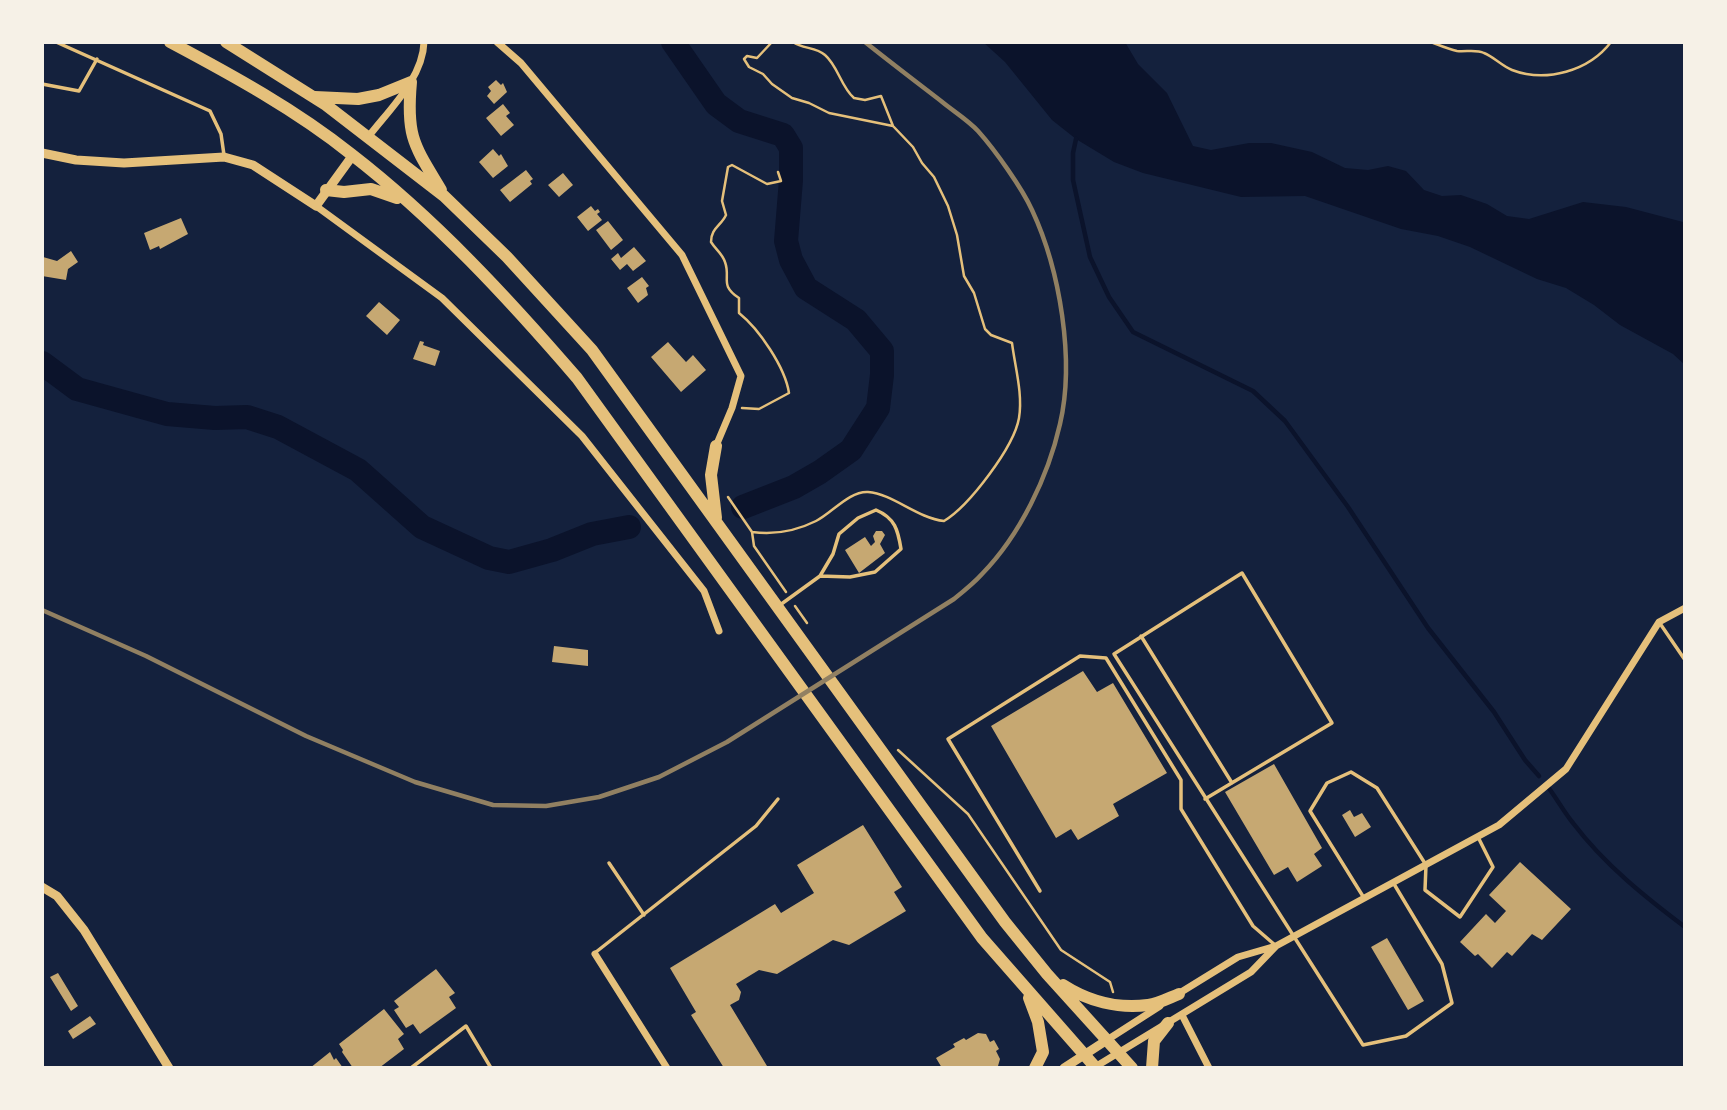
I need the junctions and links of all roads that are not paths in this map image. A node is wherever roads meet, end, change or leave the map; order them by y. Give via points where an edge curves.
1 (56, 42) edge
2 (170, 42) edge
3 (226, 42) edge
4 (424, 42) edge
5 (497, 42) edge
6 (97, 58) junction
7 (411, 82) junction
8 (42, 84) edge
9 (314, 97) junction
10 (369, 136) junction
11 (42, 153) edge
12 (353, 155) junction
13 (224, 157) junction
14 (326, 190) junction
15 (444, 196) junction
16 (404, 201) junction
17 (316, 205) junction
18 (716, 446) joint
19 (717, 522) junction
20 (820, 576) junction
21 (778, 606) junction
22 (1685, 608) edge
23 (1659, 622) junction
24 (719, 631) dead end
25 (1141, 636) junction
26 (1685, 660) edge
27 (1232, 783) junction
28 (778, 799) dead end
29 (1205, 799) junction
30 (1478, 836) junction
31 (609, 863) dead end
32 (1426, 865) junction
33 (1393, 882) junction
34 (42, 887) edge
35 (1040, 891) dead end
36 (1364, 898) junction
37 (644, 915) junction
38 (1292, 937) junction
39 (1276, 946) junction
40 (594, 954) joint
41 (1047, 974) junction
42 (1026, 991) junction
43 (1179, 994) junction
44 (1182, 1014) junction
45 (1168, 1023) junction
46 (1107, 1040) junction
47 (1119, 1052) junction
48 (1083, 1054) junction
49 (169, 1068) edge
50 (411, 1068) edge
51 (491, 1068) edge
52 (667, 1068) edge
53 (1035, 1068) edge
54 (1064, 1068) edge
55 (1094, 1068) edge
56 (1132, 1068) edge
57 (1152, 1068) edge
58 (1209, 1068) edge

1 - 6 lane
2 - 12 highway via 262,94
3 - 9 highway
4 - 7 street
5 - 18 street via 521,63 682,255 741,376
6 - 8 lane via 79,91
6 - 13 lane via 210,111 221,134
7 - 9 highway via 358,99
7 - 10 street
7 - 15 highway via 411,134
9 - 10 highway
10 - 12 highway
10 - 15 highway
11 - 13 street via 124,163
12 - 14 street
12 - 16 highway
13 - 17 street via 253,165
14 - 16 highway via 371,189
14 - 17 street
15 - 19 highway via 592,351
16 - 42 highway via 514,305 577,378 935,874
17 - 24 street via 442,298 582,436 704,591
18 - 19 highway via 711,475
19 - 21 highway
20 - 20 lane via 875,572 901,549 899,532 888,515 876,510 839,534
20 - 21 lane
21 - 41 highway
22 - 23 street
23 - 26 lane
23 - 30 street via 1566,769 1499,825
25 - 27 lane
25 - 27 lane via 1242,573 1332,723
25 - 29 lane via 1114,654
27 - 29 lane
28 - 37 lane via 756,826
29 - 38 lane
30 - 32 street
30 - 32 lane via 1493,867 1460,917 1425,890
31 - 37 lane
32 - 33 street
32 - 36 lane via 1377,788 1351,772 1327,783 1310,811
33 - 36 street
33 - 38 lane via 1442,964 1452,1003 1406,1036 1363,1045
34 - 49 street via 57,897 84,930
35 - 39 lane via 948,739 1080,656 1106,658 1181,780 1181,809 1253,926
36 - 38 street
37 - 40 lane
38 - 39 street
39 - 43 street via 1238,957
39 - 44 street via 1251,972
40 - 52 street
41 - 43 highway via 1080,996 1115,1006 1149,1005
41 - 46 highway
42 - 48 highway
42 - 53 highway via 1044,1052
43 - 46 street
44 - 45 street
44 - 58 street
45 - 47 street
45 - 57 highway via 1154,1041
46 - 47 highway
46 - 48 street
47 - 55 street
47 - 56 highway
48 - 54 street
48 - 55 highway
50 - 51 lane via 466,1026

